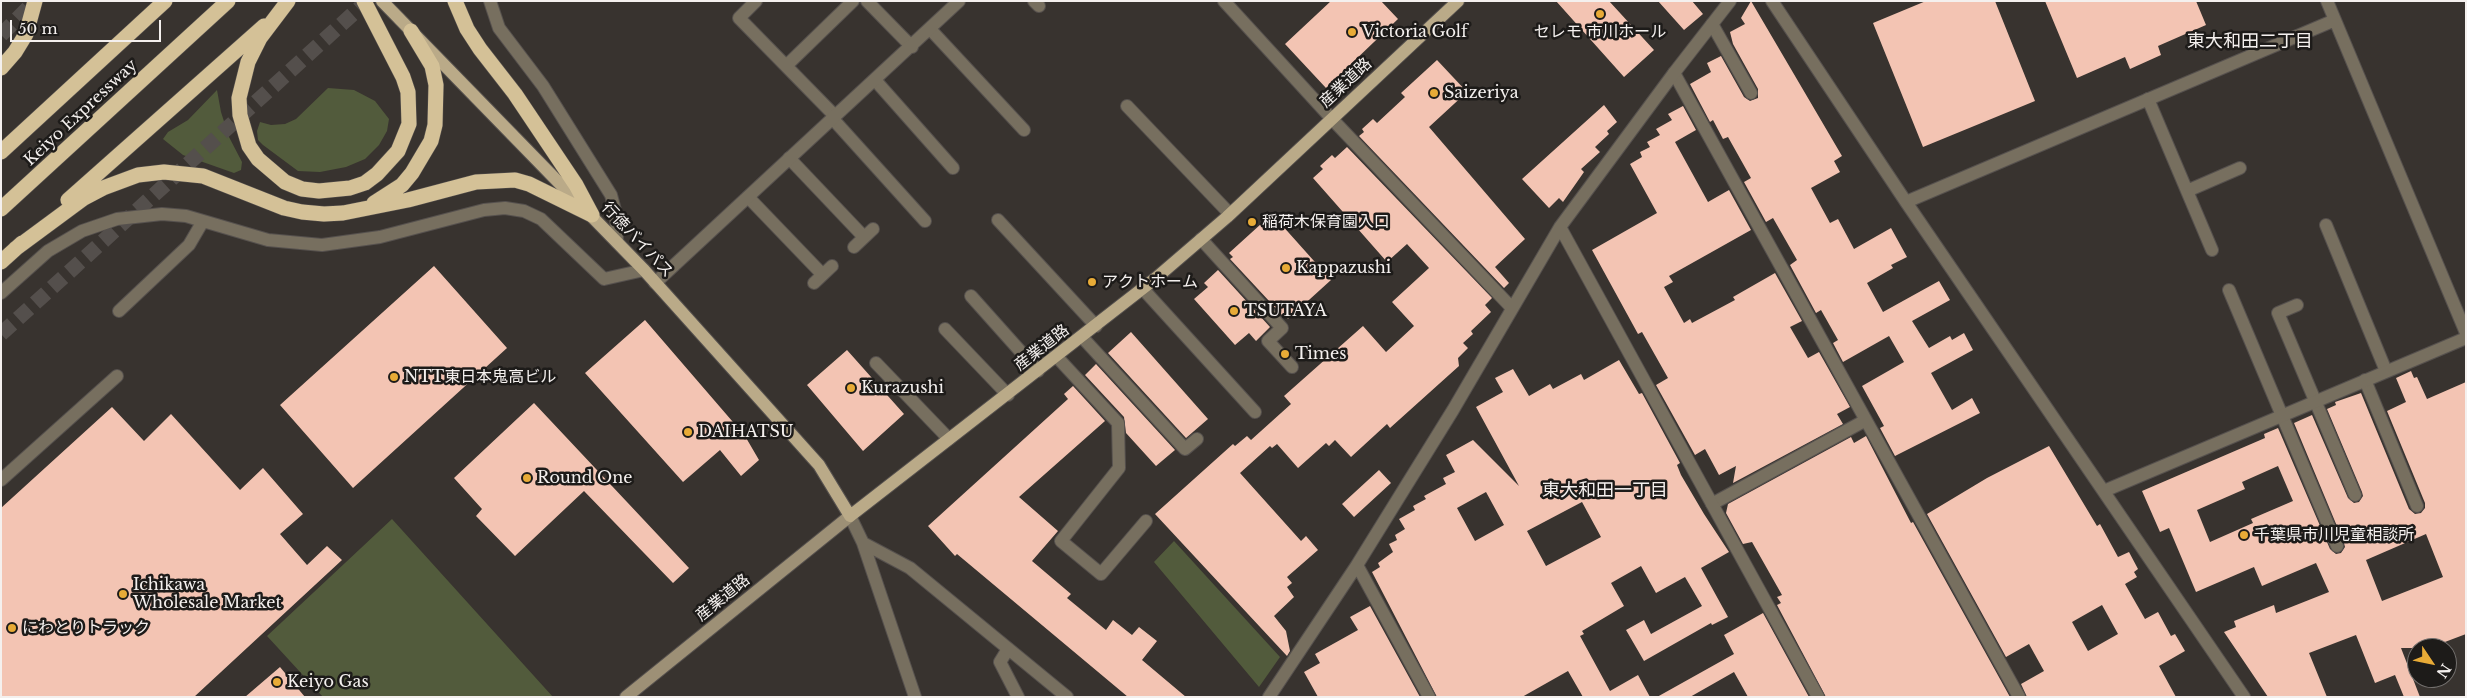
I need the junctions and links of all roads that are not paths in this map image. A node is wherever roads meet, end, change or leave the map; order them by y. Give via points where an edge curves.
1 (35, 1) edge
2 (165, 1) edge
3 (228, 1) edge
4 (288, 1) edge
5 (364, 1) edge
6 (382, 1) edge
7 (455, 1) edge
8 (490, 1) edge
9 (756, 1) edge
10 (853, 1) edge
11 (867, 1) edge
12 (959, 1) edge
13 (1224, 1) edge
14 (1458, 1) edge
15 (1730, 1) edge
16 (1772, 1) edge
17 (2327, 1) edge
18 (276, 15) junction
19 (2335, 20) junction
20 (1712, 24) junction
21 (930, 29) junction
22 (411, 31) junction
23 (912, 47) junction
24 (786, 66) junction
25 (1, 68) edge
26 (1674, 73) junction
27 (875, 80) junction
28 (1751, 93) dead end
29 (2148, 99) junction
30 (1127, 106) dead end
31 (833, 117) junction
32 (1332, 119) junction
33 (1024, 130) dead end
34 (1, 152) edge
35 (789, 158) junction
36 (953, 168) dead end
37 (2240, 168) dead end
38 (2187, 191) junction
39 (748, 197) junction
40 (1906, 202) junction
41 (1, 209) edge
42 (362, 210) junction
43 (1230, 214) junction
44 (592, 216) junction
45 (998, 220) dead end
46 (203, 221) junction
47 (924, 221) dead end
48 (2326, 225) dead end
49 (1560, 227) junction
50 (1201, 239) junction
51 (617, 242) junction
52 (854, 247) dead end
53 (15, 250) junction
54 (2212, 250) dead end
55 (1, 262) edge
56 (644, 270) junction
57 (822, 274) dead end
58 (655, 283) junction
59 (1143, 289) junction
60 (2229, 290) dead end
61 (1, 293) edge
62 (971, 296) dead end
63 (2297, 305) dead end
64 (1511, 308) junction
65 (119, 311) dead end
66 (1096, 326) junction
67 (945, 328) dead end
68 (2466, 333) edge
69 (1082, 337) junction
70 (2466, 338) edge
71 (1057, 357) junction
72 (876, 363) dead end
73 (1292, 367) dead end
74 (1038, 371) junction
75 (2386, 372) junction
76 (118, 376) dead end
77 (2365, 380) junction
78 (1008, 395) junction
79 (2315, 401) junction
80 (1255, 412) dead end
81 (2282, 414) junction
82 (1866, 420) junction
83 (949, 439) junction
84 (1197, 439) dead end
85 (1, 480) edge
86 (2104, 491) junction
87 (2355, 495) dead end
88 (1712, 504) junction
89 (2416, 506) dead end
90 (850, 516) junction
91 (1146, 521) dead end
92 (863, 542) junction
93 (2337, 546) dead end
94 (1357, 565) junction
95 (1008, 649) junction
96 (626, 697) edge
97 (915, 697) edge
98 (1018, 697) edge
99 (1067, 697) edge
100 (1269, 697) edge
101 (1429, 697) edge
102 (1818, 697) edge
103 (2019, 697) edge
104 (2244, 697) edge

1 - 25 highway via 26,34
2 - 34 highway, Keiyo Expressway
3 - 41 highway, Keiyo Expressway
4 - 18 highway
5 - 18 highway via 403,76 408,92 409,124 398,151 377,174 365,183 335,190 302,189 285,182 258,159 243,131 239,98 242,78 260,38
6 - 22 main road, 行徳バイパス
7 - 44 highway via 467,29 576,185
8 - 51 street via 498,28 543,86 611,195 616,214
9 - 24 street via 739,18
10 - 24 street
11 - 23 street
12 - 21 street
13 - 32 street
14 - 32 main road, 産業道路
15 - 20 street
16 - 40 street
17 - 19 street
18 - 53 highway
19 - 29 street
19 - 68 street
20 - 26 street
20 - 28 street
21 - 23 street
21 - 33 street
22 - 42 highway via 432,66 436,86 435,125 431,141 402,185
22 - 44 main road, 行徳バイパス
23 - 27 street
24 - 31 street
26 - 49 street
26 - 82 street
27 - 31 street
27 - 36 street
29 - 38 street
29 - 40 street
30 - 43 street
31 - 35 street
31 - 47 street
32 - 43 main road, 産業道路
32 - 64 street
35 - 39 street
35 - 52 street via 868,233
37 - 38 street
38 - 54 street
39 - 57 street
39 - 58 street
40 - 86 street
42 - 44 highway via 499,179 529,184
42 - 53 highway via 302,212 203,176 182,172 138,175 84,198
43 - 50 main road, 産業道路
44 - 51 main road, 行徳バイパス
45 - 66 street
46 - 56 street via 268,240 322,245 380,237 484,210 505,208 524,211 541,219 604,279
46 - 61 street via 162,214 100,224 48,251
46 - 65 street via 189,245
48 - 75 street
49 - 64 street
49 - 88 street
50 - 59 main road, 産業道路
50 - 73 street via 1282,328 1268,341
51 - 56 main road, 行徳バイパス
53 - 55 highway
56 - 58 main road, 行徳バイパス
58 - 90 main road, 行徳バイパス via 819,465
59 - 66 main road, 産業道路
59 - 80 street
60 - 81 street
62 - 74 street
63 - 79 street via 2278,313
64 - 94 street via 1453,410
66 - 69 main road, 産業道路
67 - 78 street
69 - 71 main road, 産業道路
69 - 84 street via 1185,449
70 - 75 street
71 - 74 main road, 産業道路
71 - 91 street via 1118,423 1119,468 1061,541 1101,574
72 - 83 street
74 - 78 main road, 産業道路
75 - 77 street
76 - 85 street
77 - 79 street
77 - 89 street
78 - 83 main road, 産業道路
79 - 81 street
79 - 87 street
81 - 86 street
81 - 93 street
82 - 88 street
82 - 103 street
83 - 90 main road, 産業道路
86 - 104 street
88 - 102 street
90 - 92 street
90 - 96 main road, 産業道路
92 - 95 street via 910,568
92 - 97 street
94 - 100 street
94 - 101 street
95 - 98 street via 1000,662
95 - 99 street

